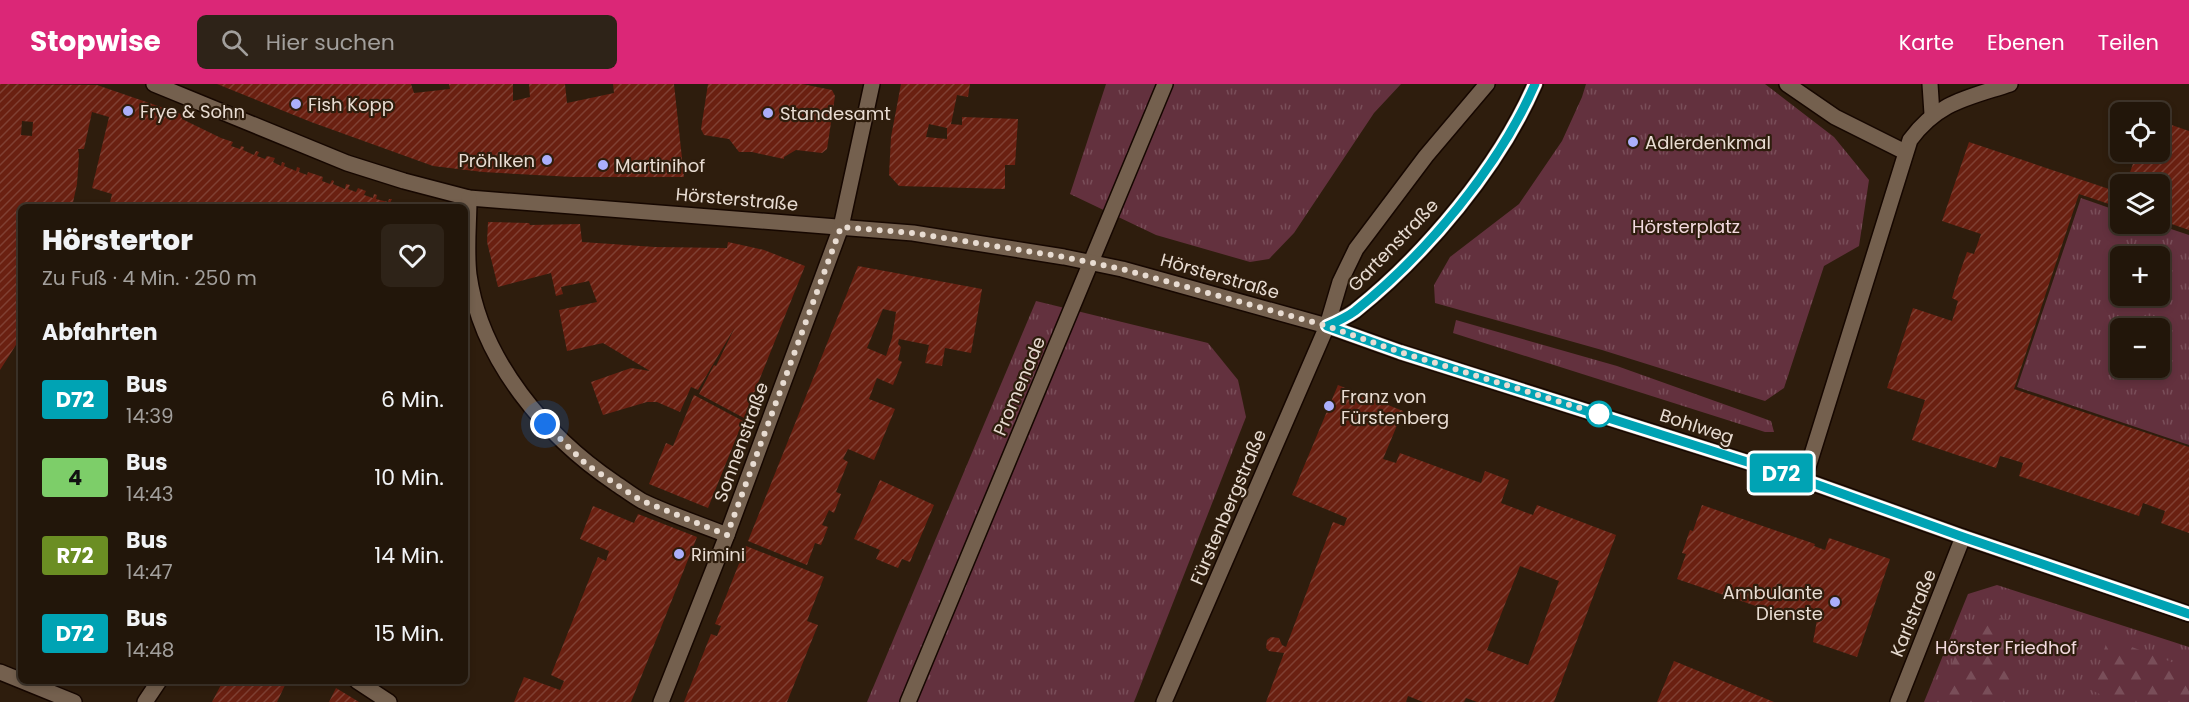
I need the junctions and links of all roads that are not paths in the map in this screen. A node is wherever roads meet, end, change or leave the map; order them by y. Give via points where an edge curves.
1 (154, 84) edge
2 (872, 84) edge
3 (1165, 84) edge
4 (1487, 84) edge
5 (1536, 84) edge
6 (1787, 84) edge
7 (1930, 84) edge
8 (2010, 84) edge
9 (1932, 114) junction
10 (1905, 152) junction
11 (469, 198) junction
12 (841, 227) junction
13 (1092, 262) junction
14 (1327, 326) junction
15 (1804, 480) junction
16 (727, 535) junction
17 (1963, 537) junction
18 (2189, 614) edge
19 (0, 672) edge
20 (18, 679) edge
21 (30, 684) edge
22 (157, 684) edge
23 (362, 684) edge
24 (74, 702) edge
25 (145, 702) edge
26 (389, 702) edge
27 (661, 702) edge
28 (908, 702) edge
29 (1164, 702) edge
30 (1898, 702) edge

1 - 11 street, Hörsterstraße via 347,163
2 - 12 street, Sonnenstraße
3 - 13 street, Promenade
4 - 14 street, Gartenstraße via 1426,156 1356,249 1340,282
5 - 14 street, Gartenstraße via 1501,150 1450,216 1404,267 1353,312
6 - 10 street via 1835,117
7 - 9 street
8 - 9 street via 1958,100
9 - 10 street
10 - 15 street
11 - 12 street, Hörsterstraße
11 - 16 street via 469,275 481,320 498,358 524,398 554,435 587,465 640,500
12 - 13 street, Hörsterstraße via 913,233
12 - 16 street, Sonnenstraße
13 - 14 street, Hörsterstraße
13 - 28 street, Promenade
14 - 15 street, Bohlweg
14 - 29 street, Fürstenbergstraße
15 - 17 street, Bohlweg
16 - 27 street, Sonnenstraße
17 - 18 street, Bohlweg
17 - 30 street, Karlstraße
19 - 20 street
21 - 24 street
22 - 25 street
23 - 26 street

